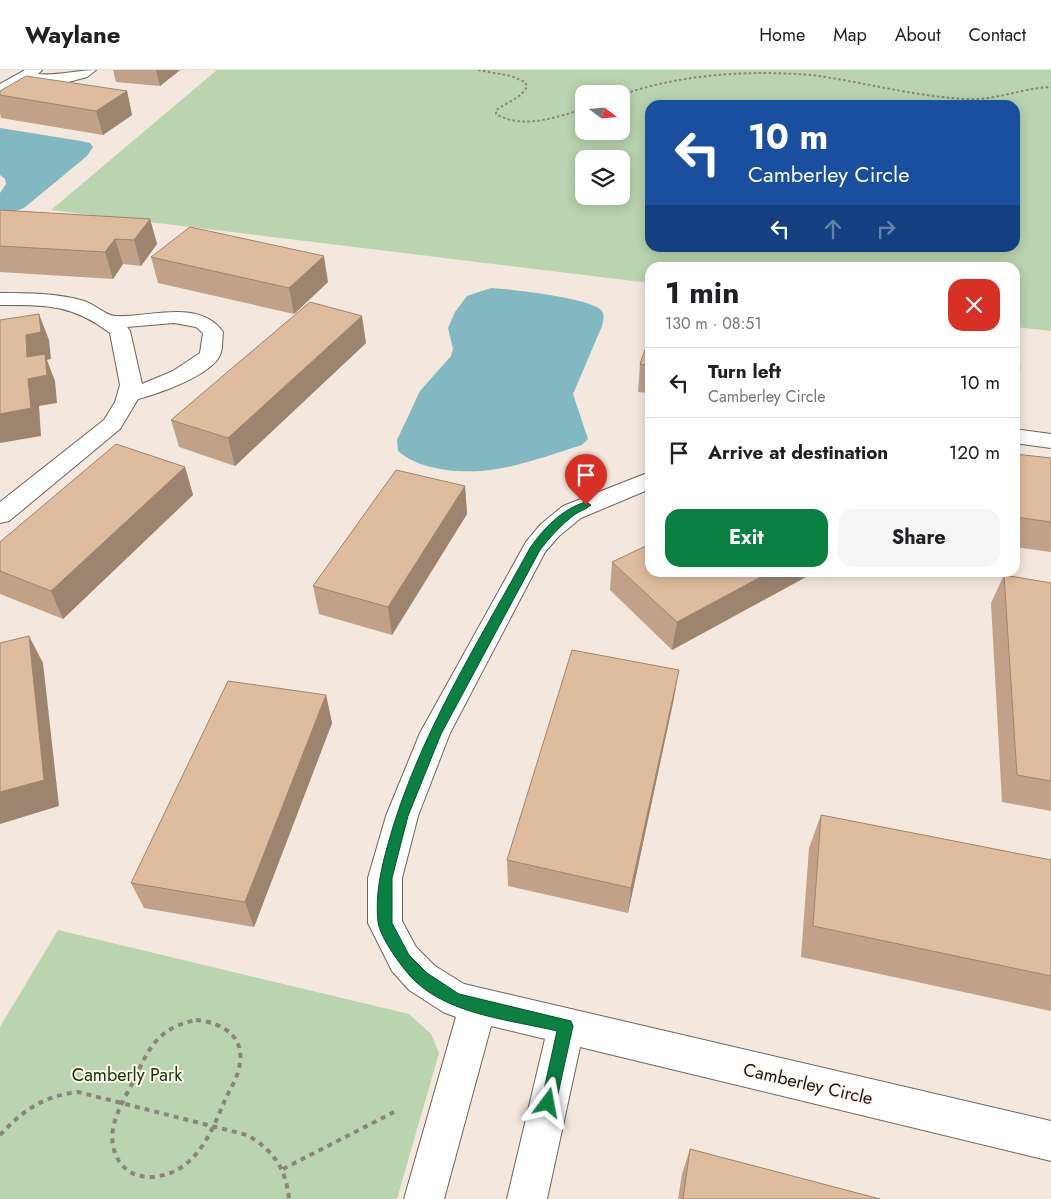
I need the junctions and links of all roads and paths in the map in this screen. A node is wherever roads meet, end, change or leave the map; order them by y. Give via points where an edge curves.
1 (89, 70) edge
2 (478, 70) edge
3 (28, 74) edge
4 (1051, 87) edge
5 (0, 90) edge
6 (630, 91) edge
7 (575, 110) edge
8 (0, 299) edge
9 (110, 322) junction
10 (128, 395) junction
11 (1020, 437) edge
12 (1051, 441) edge
13 (645, 482) edge
14 (0, 515) edge
15 (478, 1005) junction
16 (566, 1026) junction
17 (122, 1104) junction
18 (394, 1112) dead end
19 (213, 1127) junction
20 (0, 1134) edge
21 (1051, 1141) edge
22 (283, 1169) junction
23 (289, 1199) edge
24 (424, 1199) edge
25 (527, 1199) edge

1 - 3 street via 64,79
2 - 7 path via 525,82 527,87 522,94 496,110 500,117 532,121
3 - 5 street
4 - 6 path via 989,98 953,98 813,75 759,71 680,78
8 - 9 street via 74,303
9 - 10 street via 120,331 131,385
9 - 10 street via 174,317 202,322 213,332 210,355 191,371 166,385
10 - 14 street via 112,424
11 - 12 street
13 - 15 street, Camberley Circle via 572,512 550,530 536,548 435,733 402,816 386,878 385,923 404,959 422,978 456,1000
15 - 16 street, Camberley Circle
15 - 24 street
16 - 21 street, Camberley Circle
16 - 25 street
17 - 19 path
17 - 19 path via 115,1119 112,1145 119,1162 134,1175 164,1176 177,1170 198,1154
17 - 19 path via 149,1050 158,1039 181,1023 210,1021 231,1032 240,1056 238,1071
17 - 20 path via 78,1092 59,1093 28,1107
18 - 22 path
19 - 22 path via 247,1135 260,1142 271,1151
22 - 23 path

